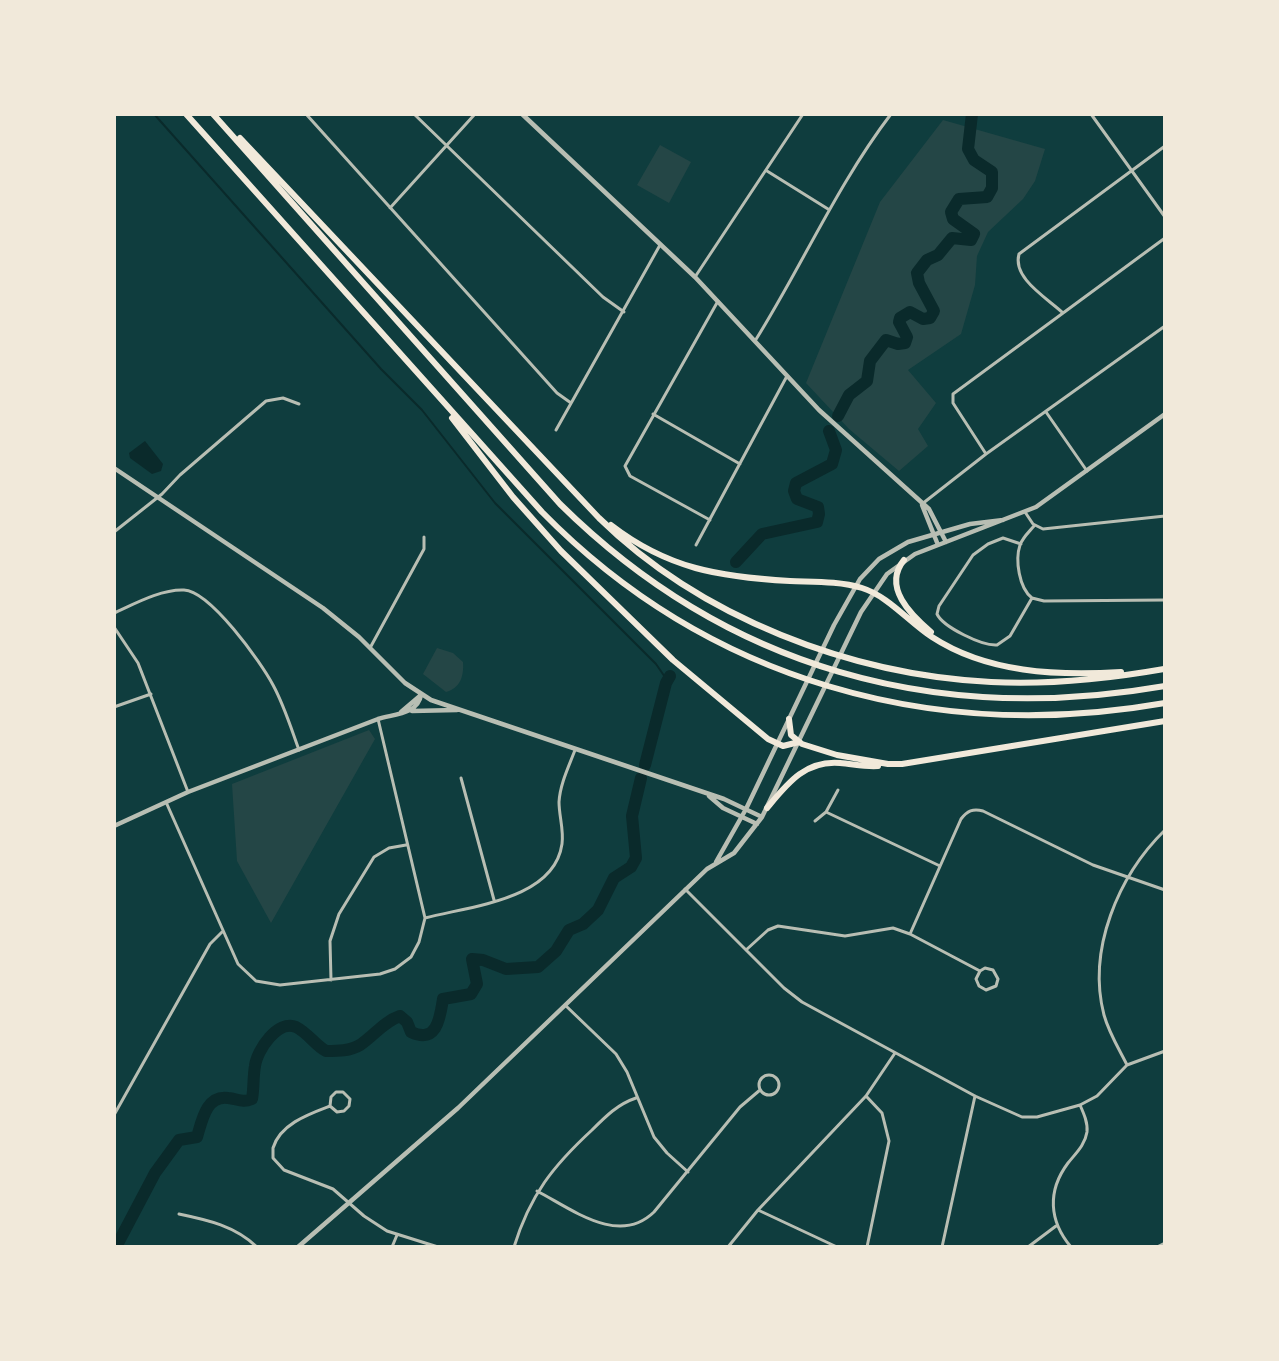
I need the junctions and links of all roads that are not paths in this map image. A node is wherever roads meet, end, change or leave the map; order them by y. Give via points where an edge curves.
1 (186, 114) edge
2 (215, 114) edge
3 (306, 114) edge
4 (414, 114) edge
5 (475, 114) edge
6 (522, 114) edge
7 (803, 114) edge
8 (891, 114) edge
9 (1091, 114) edge
10 (447, 146) junction
11 (1165, 146) edge
12 (1132, 170) junction
13 (767, 171) junction
14 (390, 208) junction
15 (828, 209) junction
16 (1165, 217) edge
17 (1165, 238) edge
18 (660, 245) junction
19 (694, 277) junction
20 (717, 301) junction
21 (624, 312) junction
22 (1063, 313) junction
23 (1165, 326) edge
24 (755, 341) junction
25 (787, 376) junction
26 (425, 381) junction
27 (571, 403) junction
28 (299, 404) dead end
29 (1046, 412) junction
30 (653, 414) junction
31 (1165, 414) edge
32 (556, 430) dead end
33 (986, 454) junction
34 (740, 464) junction
35 (114, 468) edge
36 (1088, 471) junction
37 (572, 492) junction
38 (156, 499) junction
39 (922, 505) junction
40 (1025, 512) junction
41 (1165, 516) edge
42 (710, 520) junction
43 (1004, 520) junction
44 (1034, 526) junction
45 (941, 531) junction
46 (114, 532) edge
47 (932, 534) junction
48 (424, 537) dead end
49 (946, 542) junction
50 (1021, 544) junction
51 (696, 545) dead end
52 (938, 545) junction
53 (904, 560) junction
54 (855, 586) junction
55 (872, 592) junction
56 (1032, 598) junction
57 (1165, 600) edge
58 (114, 613) edge
59 (114, 627) edge
60 (370, 648) junction
61 (961, 653) junction
62 (1164, 669) edge
63 (1165, 686) edge
64 (151, 694) junction
65 (421, 694) junction
66 (1165, 703) edge
67 (114, 707) edge
68 (459, 710) junction
69 (409, 711) junction
70 (401, 712) junction
71 (789, 719) junction
72 (378, 720) junction
73 (1165, 721) edge
74 (799, 742) junction
75 (777, 744) junction
76 (576, 748) junction
77 (299, 750) junction
78 (888, 764) junction
79 (461, 778) dead end
80 (838, 790) dead end
81 (188, 792) junction
82 (709, 796) junction
83 (166, 802) junction
84 (767, 808) junction
85 (746, 809) junction
86 (826, 812) junction
87 (742, 816) junction
88 (762, 816) junction
89 (815, 821) dead end
90 (757, 824) junction
91 (114, 826) edge
92 (1165, 830) edge
93 (407, 845) junction
94 (716, 862) junction
95 (940, 866) junction
96 (1129, 879) junction
97 (685, 889) junction
98 (1165, 890) edge
99 (494, 900) junction
100 (425, 918) junction
101 (222, 932) junction
102 (910, 934) junction
103 (746, 950) junction
104 (980, 971) junction
105 (331, 980) junction
106 (566, 1005) junction
107 (1165, 1051) edge
108 (895, 1053) junction
109 (1127, 1065) junction
110 (760, 1090) junction
111 (866, 1096) junction
112 (975, 1096) junction
113 (636, 1098) junction
114 (1080, 1105) junction
115 (330, 1106) junction
116 (114, 1115) edge
117 (688, 1172) junction
118 (537, 1191) junction
119 (350, 1202) junction
120 (758, 1210) junction
121 (179, 1214) dead end
122 (1056, 1226) junction
123 (398, 1235) junction
124 (1165, 1243) edge
125 (256, 1247) edge
126 (298, 1247) edge
127 (392, 1247) edge
128 (438, 1247) edge
129 (514, 1247) edge
130 (728, 1247) edge
131 (837, 1247) edge
132 (867, 1247) edge
133 (942, 1247) edge
134 (1028, 1247) edge
135 (1071, 1247) edge
136 (1157, 1247) edge

1 - 26 highway
2 - 37 highway
2 - 63 highway via 560,504 621,558 688,605 793,656 918,691 1035,700
3 - 14 street
4 - 10 street
5 - 10 street
6 - 18 street
7 - 13 street
8 - 15 street
9 - 12 street
10 - 14 street
10 - 21 street via 603,297
11 - 12 street
12 - 16 street
12 - 22 street via 1019,254 1018,269 1023,277
13 - 15 street
13 - 19 street
14 - 27 street via 557,393
15 - 24 street
17 - 22 street
18 - 19 street
18 - 21 street
19 - 20 street
20 - 24 street
20 - 30 street
21 - 27 street
22 - 33 street via 952,397
23 - 29 street
24 - 25 street
25 - 34 street
25 - 39 street
26 - 66 highway via 534,503 593,560 669,615 753,659 862,696 966,714 1059,716
26 - 75 highway via 507,490 555,545 679,665
27 - 32 street
28 - 38 street via 282,398 266,402
29 - 33 street
29 - 36 street
30 - 34 street
30 - 42 street via 626,460 626,472
31 - 36 street
33 - 39 street
34 - 42 street
35 - 38 street
36 - 40 street
37 - 54 highway via 629,538 687,567 737,578
37 - 62 highway via 628,544 698,592 758,624 847,657 921,674 1002,683 1082,681
38 - 46 street
38 - 60 street via 323,608
39 - 45 street
39 - 47 street
40 - 43 street
40 - 44 street
41 - 44 street via 1049,529
42 - 51 street
43 - 45 street
43 - 49 street
44 - 50 street
45 - 47 street
45 - 49 street
47 - 52 street
47 - 54 street via 888,553
48 - 60 street via 424,549
49 - 52 street
50 - 56 street via 1020,574 1025,591
50 - 56 street via 1007,538 980,549 937,614 976,640 997,645 1010,636
52 - 53 street
53 - 55 street
53 - 61 highway via 896,579 899,597 922,625
54 - 55 highway
54 - 71 street
55 - 61 highway via 926,633
55 - 74 street
56 - 57 street
58 - 77 street via 175,591 202,595 267,676
59 - 64 street via 134,653
60 - 65 street
61 - 62 highway via 1006,667 1046,672
64 - 67 street
64 - 81 street
65 - 68 street
65 - 69 street via 419,703
65 - 70 street
68 - 69 street
68 - 76 street
69 - 70 street
70 - 72 street
71 - 74 highway via 790,733
71 - 75 street
72 - 77 street
72 - 93 street
73 - 78 highway
74 - 75 highway
74 - 78 highway via 843,757
74 - 84 street
75 - 85 street
76 - 82 street
76 - 99 street via 560,792 562,843 554,865 534,887
77 - 81 street
78 - 84 highway via 868,767 835,763 813,767 792,780
79 - 99 street
80 - 86 street
81 - 83 street
82 - 85 street
82 - 87 street via 718,805
83 - 91 street
83 - 101 street
84 - 88 street
85 - 87 street
85 - 88 street
86 - 89 street
86 - 95 street
87 - 90 street
87 - 94 street
88 - 90 street
90 - 94 street via 734,853
92 - 96 street
93 - 100 street
93 - 105 street via 389,848 374,857 339,914 330,941
94 - 97 street
95 - 96 street via 961,819 970,810 978,809
95 - 102 street
96 - 98 street
96 - 109 street via 1109,919 1100,963 1105,1017
97 - 103 street
97 - 106 street
99 - 100 street
100 - 105 street via 420,942 405,963 380,974
101 - 105 street via 238,964 256,981 280,985
101 - 116 street via 210,944
102 - 103 street via 884,928 845,936 778,926
102 - 104 street
103 - 108 street via 796,998
104 - 104 street via 995,971 996,986 986,990 979,986 976,979
106 - 113 street via 616,1054
106 - 119 street via 458,1108
107 - 109 street
108 - 111 street
108 - 112 street
109 - 114 street via 1097,1096
110 - 110 street via 768,1095 774,1093 779,1085 777,1079 769,1074 762,1077
110 - 117 street via 740,1107
111 - 120 street
111 - 132 street via 882,1113 889,1141
112 - 114 street via 1023,1117
112 - 133 street
113 - 117 street via 660,1145
113 - 118 street via 620,1104 575,1145
114 - 122 street via 1087,1134 1054,1189
115 - 115 street via 336,1092 344,1092 350,1099 344,1112
115 - 119 street via 283,1131 274,1143 273,1158 284,1170 325,1185
117 - 118 street via 648,1218 626,1227 594,1220
118 - 129 street
119 - 123 street via 372,1222
119 - 126 street
120 - 130 street
120 - 131 street
121 - 125 street via 217,1223
122 - 134 street
122 - 135 street
123 - 127 street
123 - 128 street
124 - 136 street

